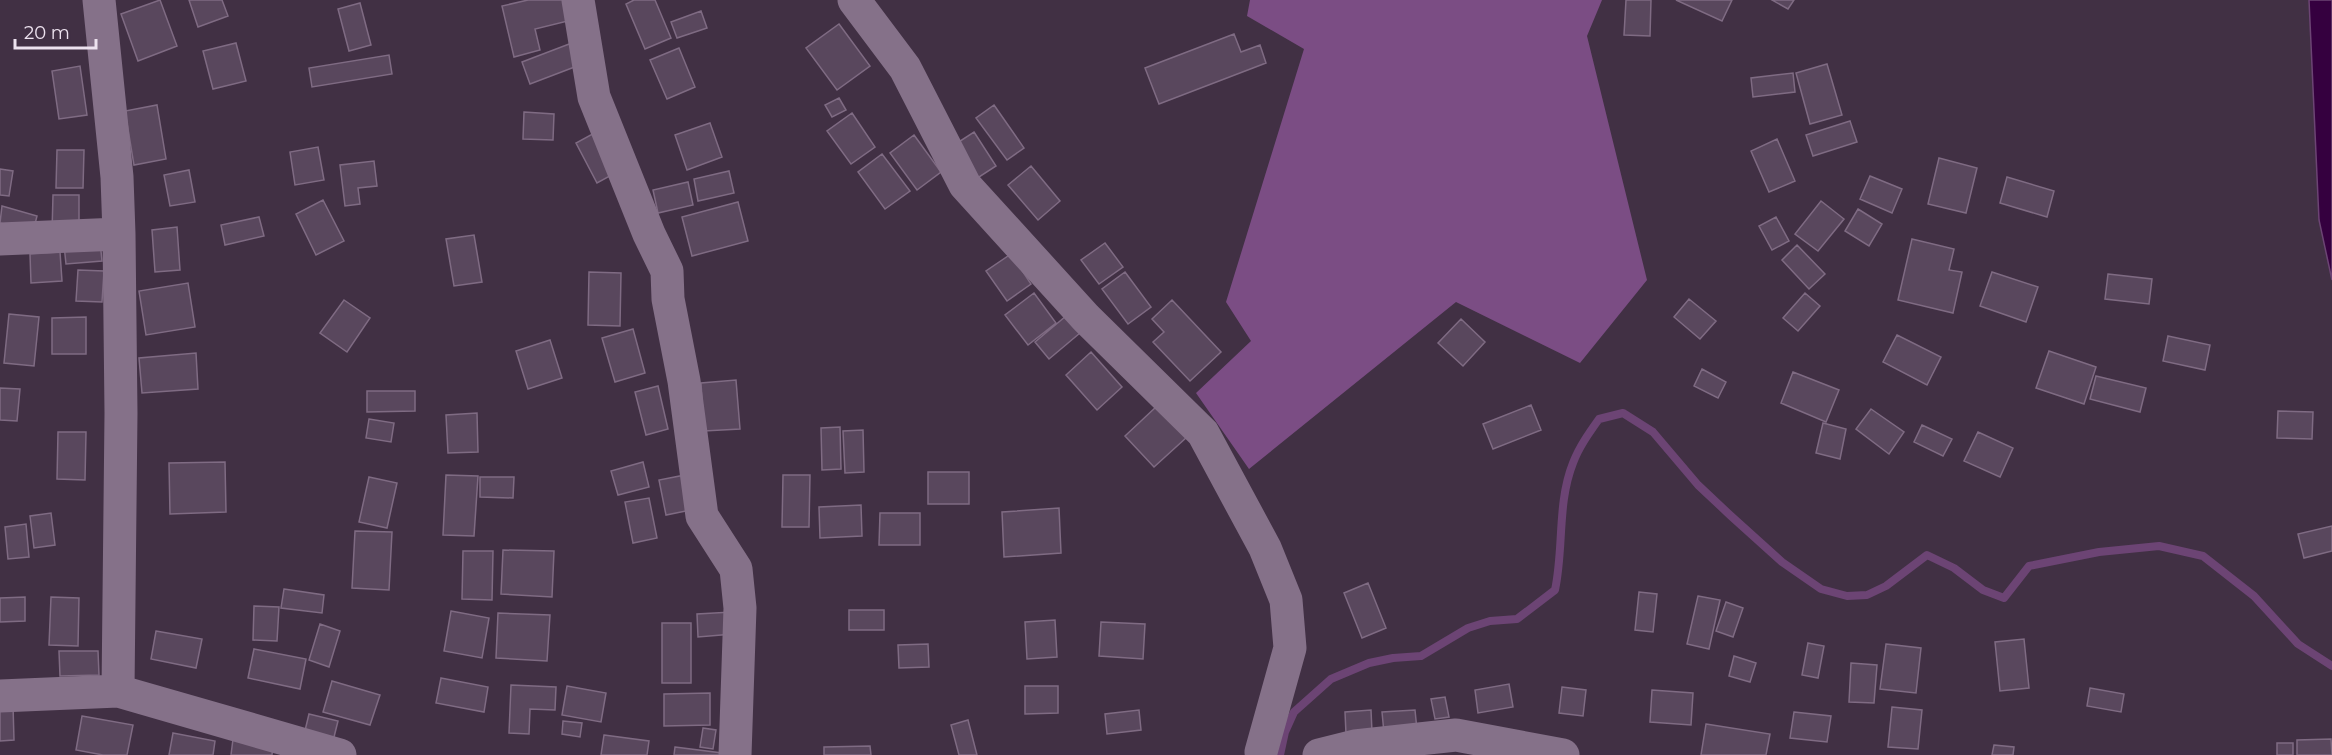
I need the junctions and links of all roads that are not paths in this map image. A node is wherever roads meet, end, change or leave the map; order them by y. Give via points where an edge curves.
1 (99, 0) edge
2 (578, 0) edge
3 (854, 0) edge
4 (119, 234) junction
5 (0, 239) edge
6 (118, 691) junction
7 (0, 696) edge
8 (1258, 754) edge
9 (340, 755) edge
10 (735, 755) edge
11 (1318, 755) edge
12 (1563, 755) edge

1 - 4 street
2 - 10 street via 594,97 667,271 702,516 736,569 740,608
3 - 8 street via 905,68 965,185 1086,318 1203,434 1265,548 1286,600 1290,648
4 - 5 street
4 - 6 street
6 - 7 street
6 - 9 street
11 - 12 street via 1355,746 1456,735

